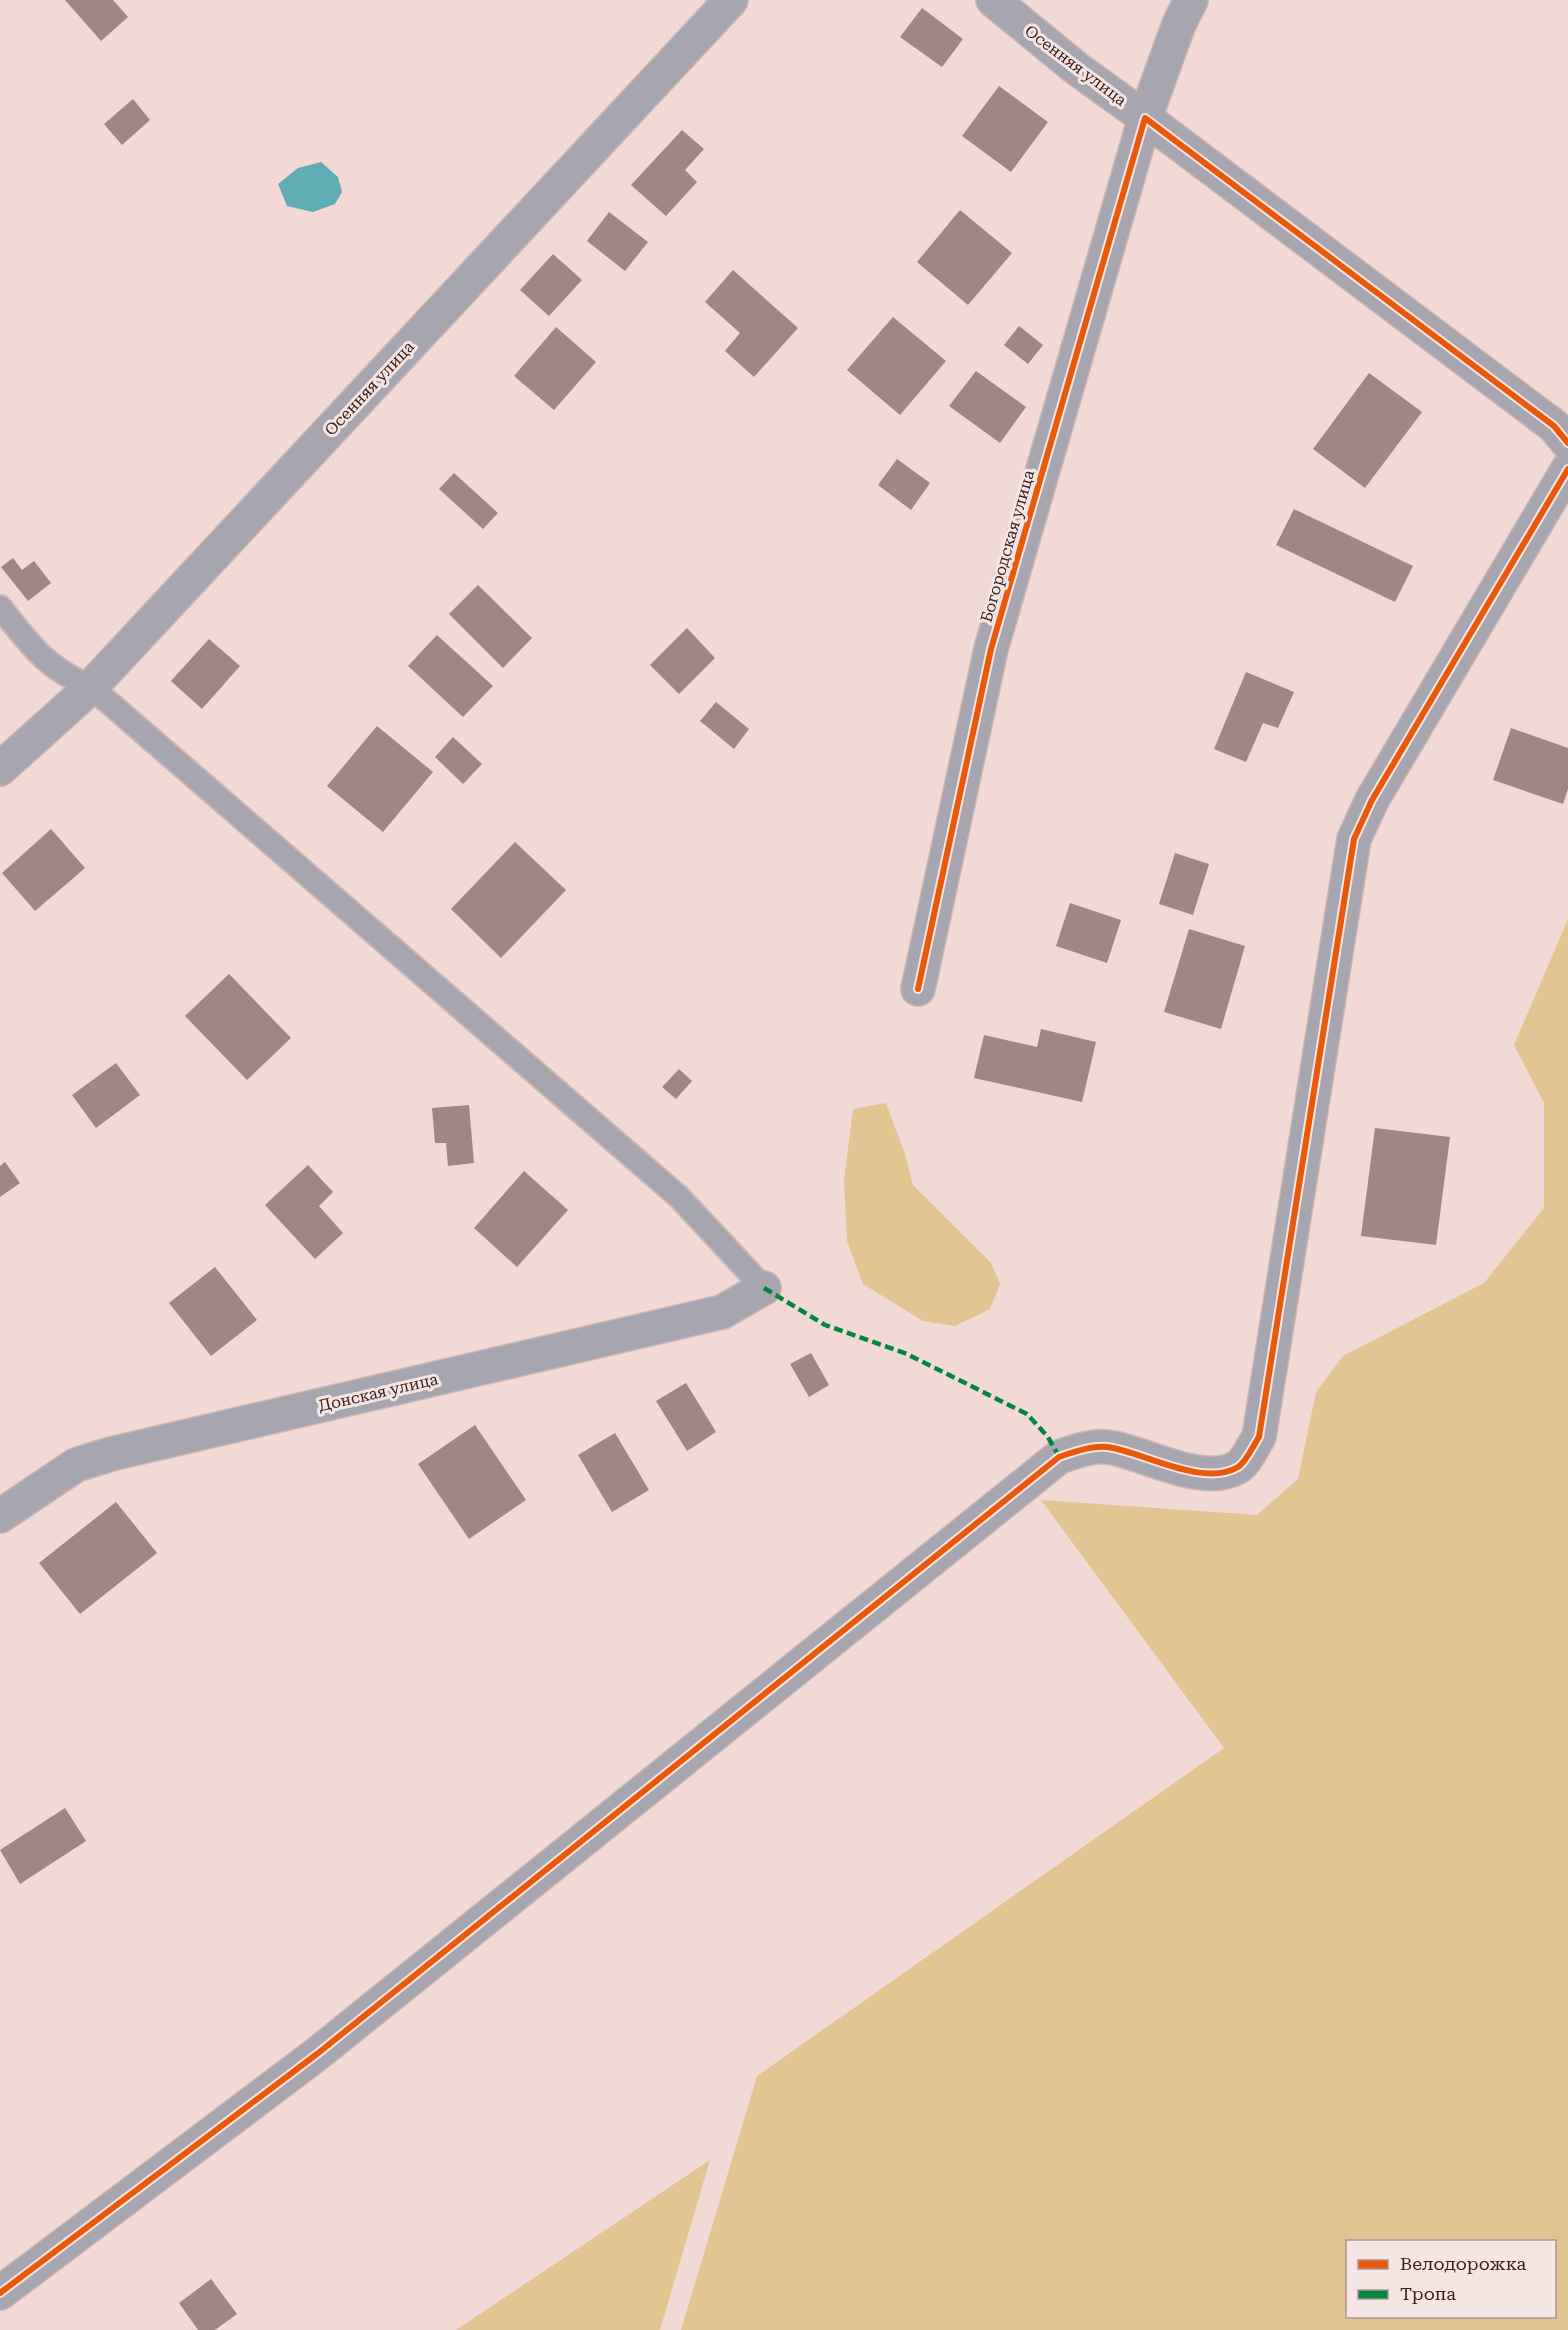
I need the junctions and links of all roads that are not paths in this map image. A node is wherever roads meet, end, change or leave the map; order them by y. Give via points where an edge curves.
1 (731, 0) edge
2 (994, 0) edge
3 (1191, 0) edge
4 (1145, 117) junction
5 (1568, 443) edge
6 (1568, 470) edge
7 (0, 607) edge
8 (91, 687) junction
9 (0, 769) edge
10 (918, 989) dead end
11 (764, 1288) joint
12 (0, 1516) edge
13 (0, 2293) edge

1 - 8 street, Осенняя улица
2 - 4 street, Осенняя улица via 1076,68
3 - 4 street, Осенняя улица
4 - 5 street via 1554,426
4 - 10 street, Богородская улица via 991,649
6 - 13 street via 1372,800 1354,839 1258,1437 1240,1466 1225,1473 1204,1474 1111,1447 1059,1457 317,2054
7 - 8 lane via 45,662 66,677
8 - 9 street, Осенняя улица
8 - 11 lane via 679,1197
11 - 12 street, Донская улица via 722,1312 111,1454 76,1465

